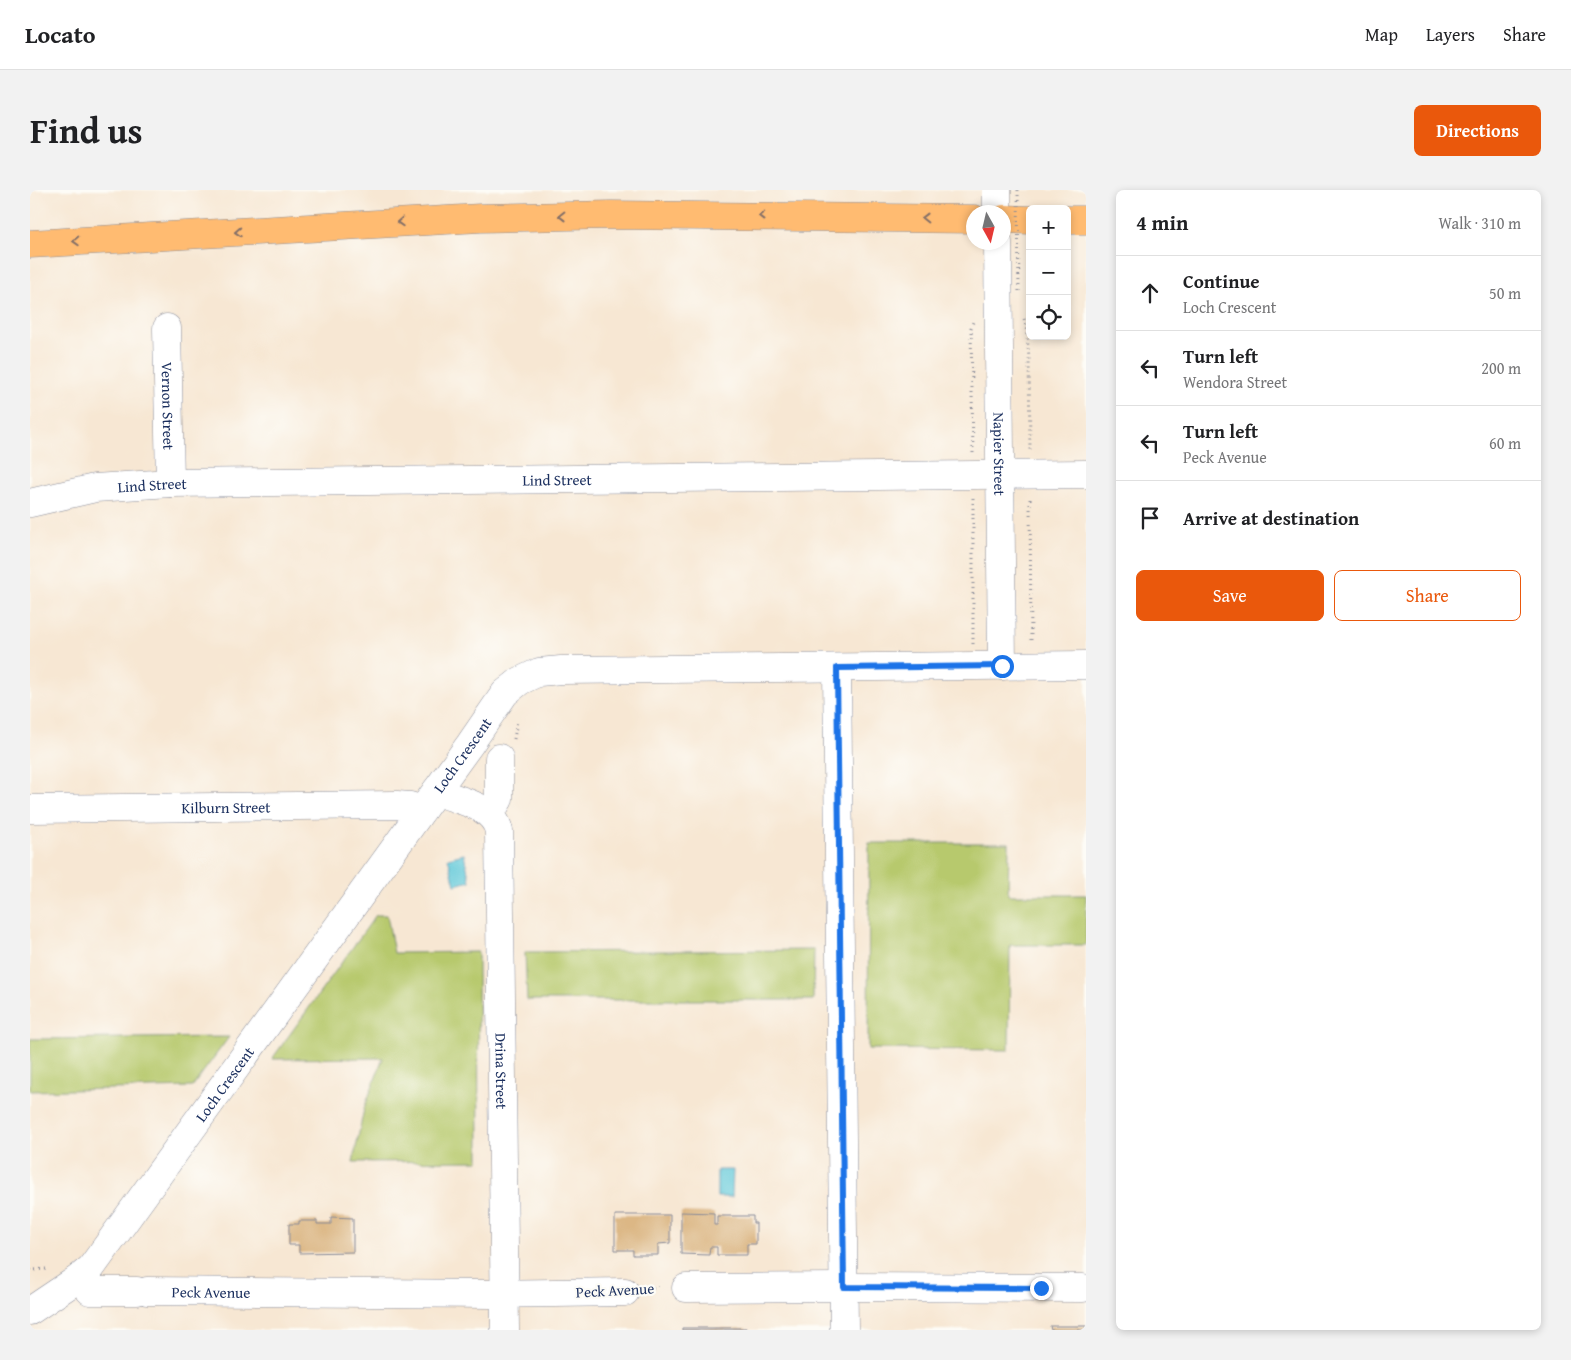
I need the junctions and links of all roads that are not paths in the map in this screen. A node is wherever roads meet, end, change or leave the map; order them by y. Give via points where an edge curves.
1 (997, 190) edge
2 (997, 205) edge
3 (966, 219) edge
4 (1011, 219) edge
5 (1026, 220) edge
6 (1071, 220) edge
7 (1086, 220) edge
8 (30, 244) edge
9 (1000, 250) edge
10 (167, 328) dead end
11 (1086, 474) edge
12 (1001, 475) junction
13 (170, 483) junction
14 (30, 502) edge
15 (1086, 665) edge
16 (1002, 666) junction
17 (837, 668) junction
18 (499, 758) dead end
19 (429, 801) junction
20 (30, 809) edge
21 (490, 814) junction
22 (73, 1282) junction
23 (844, 1287) junction
24 (686, 1288) road end
25 (1084, 1288) dead end
26 (30, 1290) edge
27 (626, 1292) road end
28 (505, 1294) junction
29 (30, 1311) edge
30 (505, 1330) edge
31 (844, 1330) edge

1 - 2 street
3 -> 8 highway via 480,218
4 - 5 highway
6 - 7 highway
9 - 12 street, Napier Street via 1008,292
10 - 13 street, Vernon Street
11 - 12 street, Lind Street
12 - 13 street, Lind Street
12 - 16 street, Napier Street
13 - 14 street, Lind Street via 95,488
15 - 16 street, Loch Crescent
16 - 17 street, Loch Crescent
17 - 19 street, Loch Crescent via 539,672 505,693
17 - 23 street
18 - 21 street via 499,799
19 - 20 street, Kilburn Street via 410,806
19 - 21 street via 448,797
19 - 22 street, Loch Crescent via 110,1244 91,1268
21 - 28 street, Drina Street via 498,824 500,843
22 - 26 street
22 - 28 street, Peck Avenue via 90,1291
22 - 29 street, Loch Crescent
23 - 24 street
23 - 25 street
23 - 31 street
27 - 28 street, Peck Avenue
28 - 30 street, Drina Street

